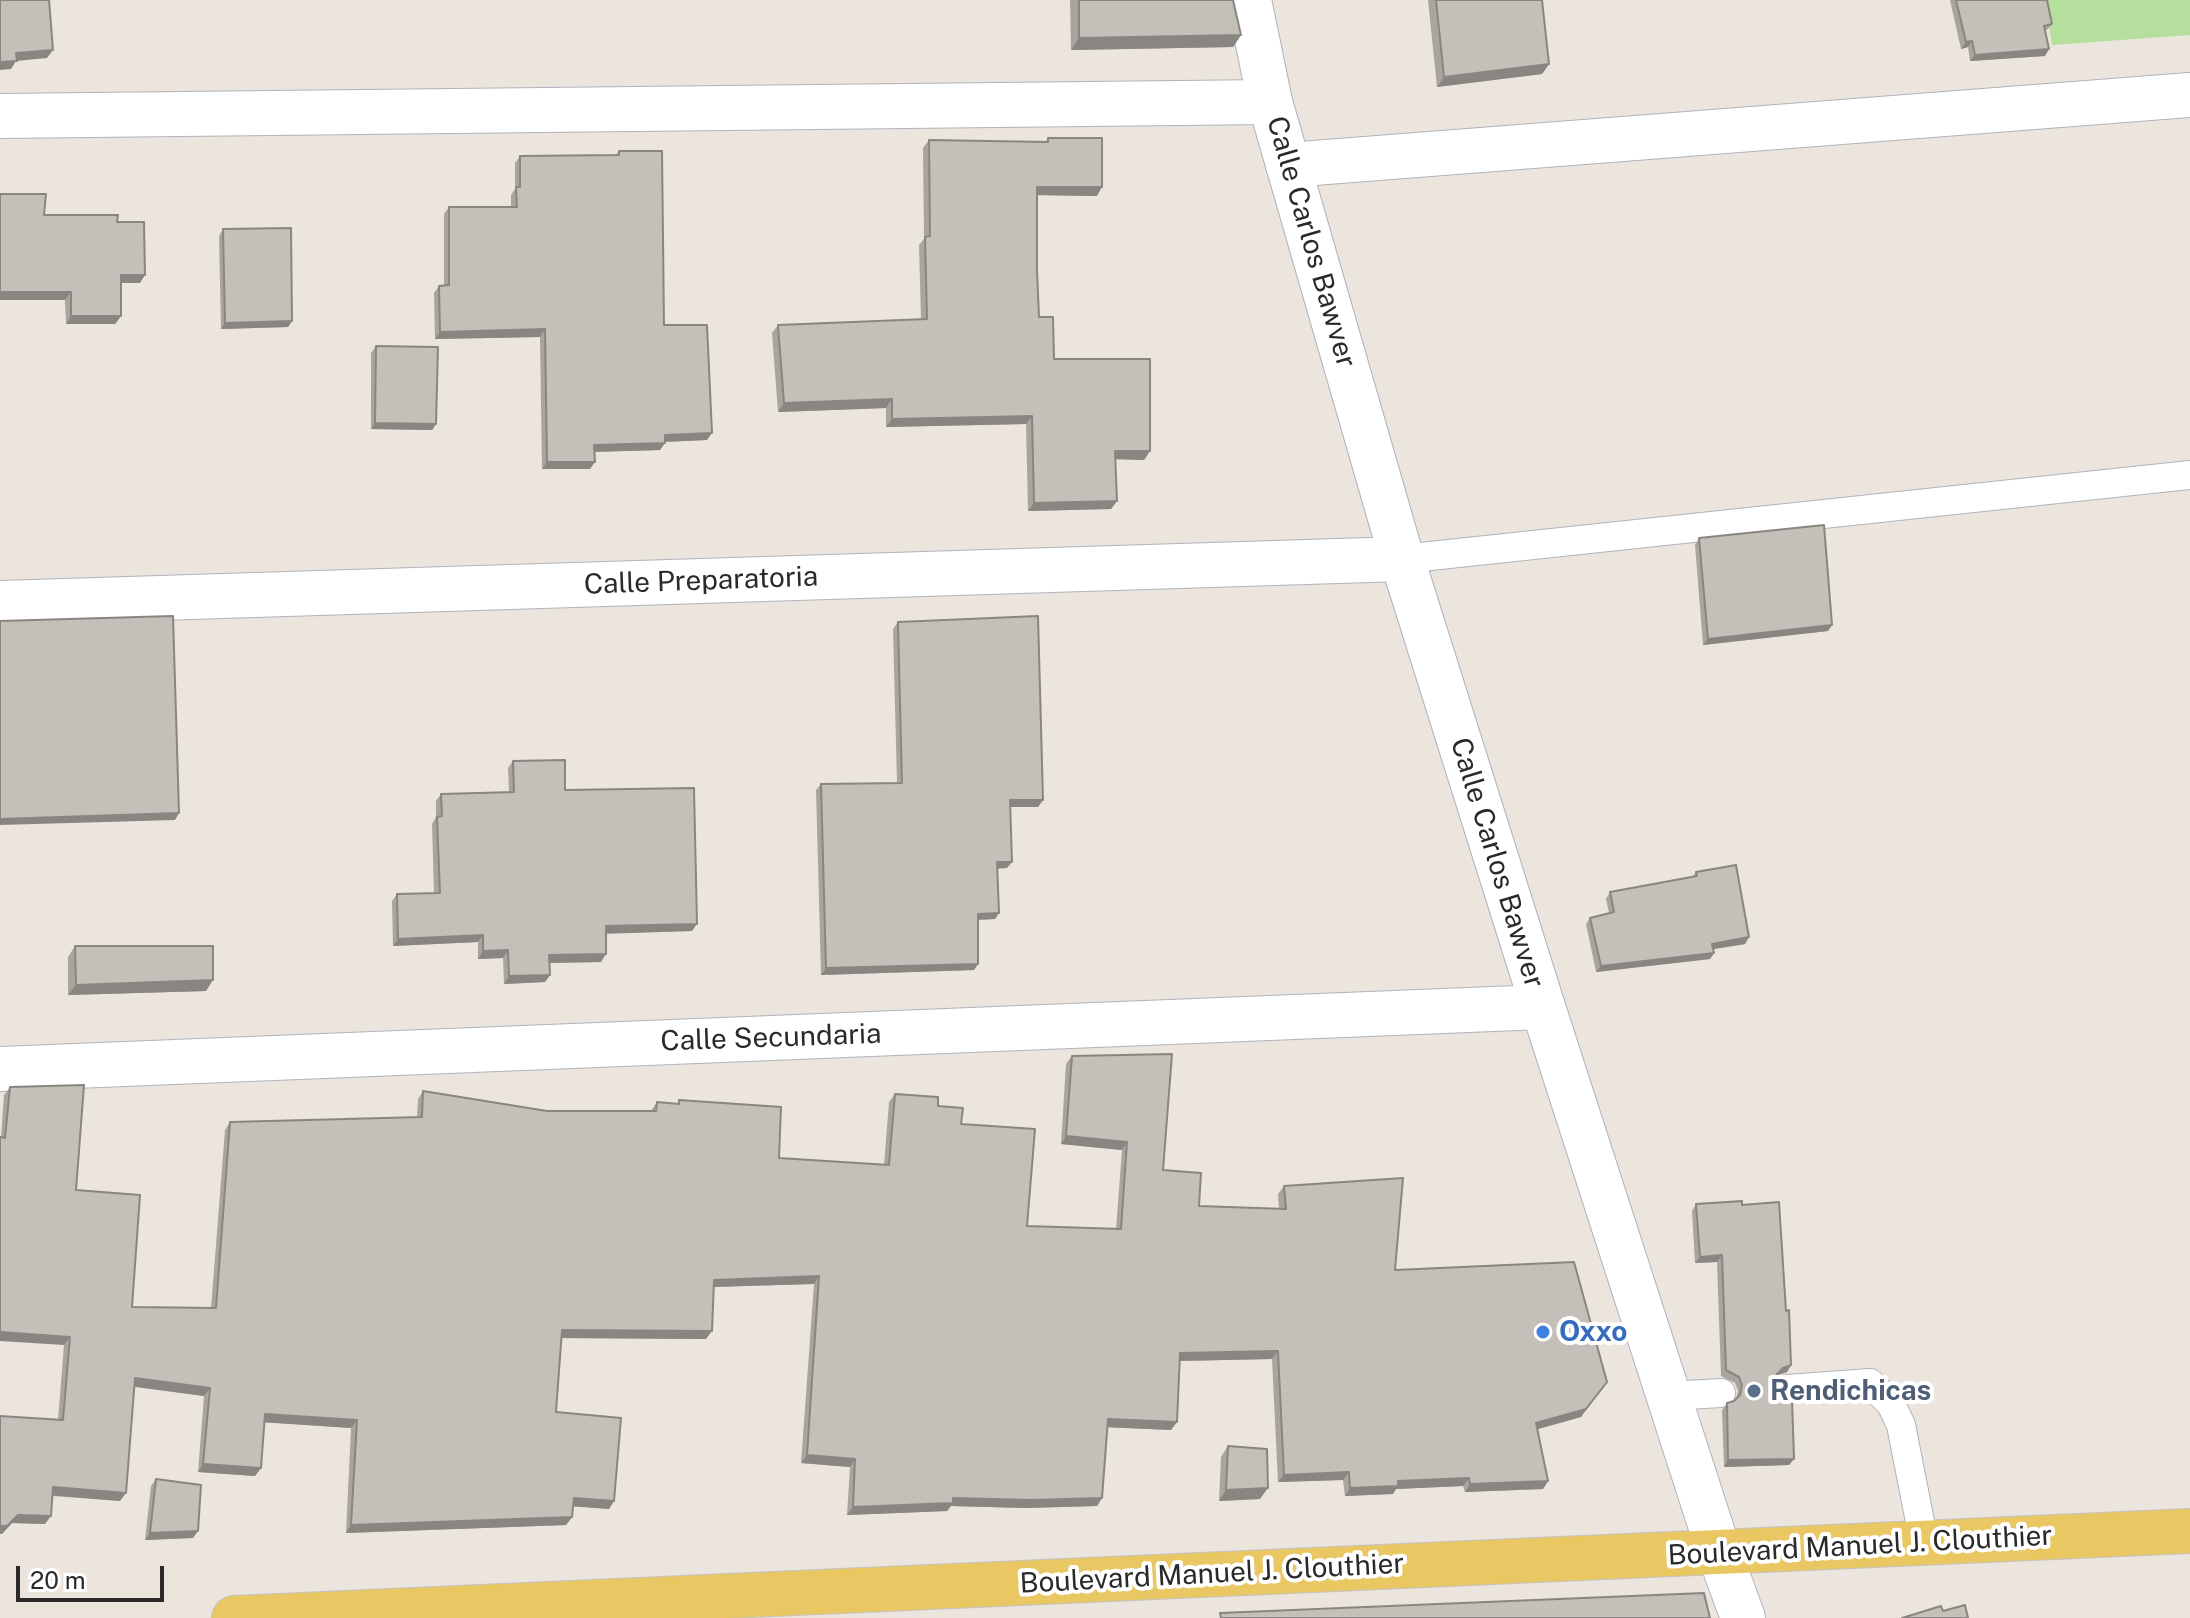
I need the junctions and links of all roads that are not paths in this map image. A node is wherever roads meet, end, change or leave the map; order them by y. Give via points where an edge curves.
1 (1249, 0) edge
2 (2190, 95) edge
3 (1270, 102) junction
4 (0, 116) edge
5 (1288, 165) junction
6 (2190, 475) edge
7 (1402, 559) junction
8 (0, 603) edge
9 (1543, 1007) junction
10 (0, 1069) edge
11 (1787, 1389) dead end
12 (1721, 1393) dead end
13 (1669, 1396) junction
14 (2190, 1531) edge
15 (1924, 1542) junction
16 (1719, 1552) junction
17 (756, 1606) edge
18 (234, 1618) edge
19 (1743, 1618) edge

1 - 3 street, Calle Carlos Bawver
2 - 5 street
3 - 4 street
3 - 5 street, Calle Carlos Bawver
5 - 7 street, Calle Carlos Bawver
6 - 7 lane
7 - 8 street, Calle Preparatoria
7 - 9 street, Calle Carlos Bawver
9 - 10 street, Calle Secundaria
9 - 13 street, Calle Carlos Bawver
11 - 15 lane via 1870,1383 1891,1404 1901,1425
12 - 13 lane
13 - 16 street, Calle Carlos Bawver
14 - 15 main road, Boulevard Manuel J. Clouthier
15 - 16 main road, Boulevard Manuel J. Clouthier
16 - 17 main road, Boulevard Manuel J. Clouthier
16 - 19 street, Calle Carlos Bawver
17 - 18 main road, Boulevard Manuel J. Clouthier

